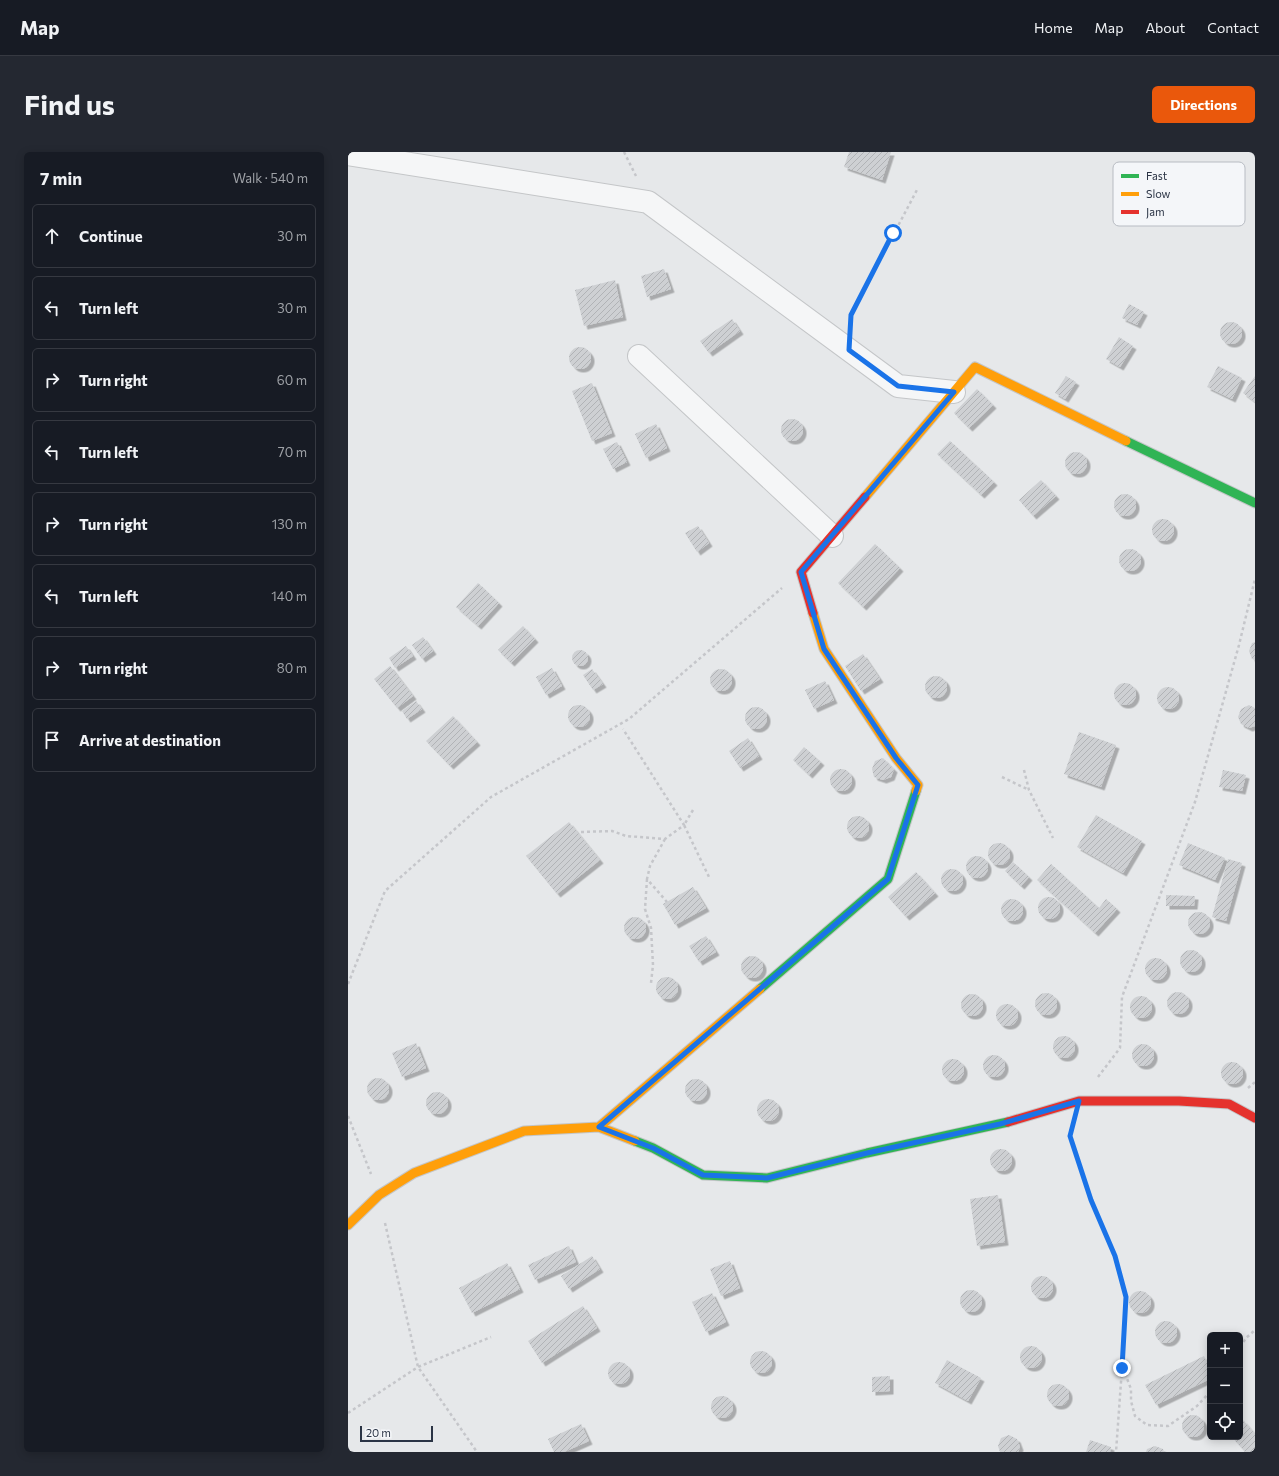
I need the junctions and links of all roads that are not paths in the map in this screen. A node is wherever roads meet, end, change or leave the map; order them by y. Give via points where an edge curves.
1 (348, 154) edge
2 (639, 356) dead end
3 (954, 392) junction
4 (1255, 503) edge
5 (832, 536) junction
6 (1255, 1118) edge
7 (599, 1127) junction
8 (348, 1225) edge

1 - 3 street via 648,202 898,386
2 - 5 street
3 - 4 street via 975,367
3 - 5 street
5 - 7 street via 801,572 824,649 896,758 918,785 888,879
6 - 7 street via 1229,1104 1079,1101 1000,1124 767,1178 703,1175 653,1148
7 - 8 street via 524,1131 414,1173 379,1195

